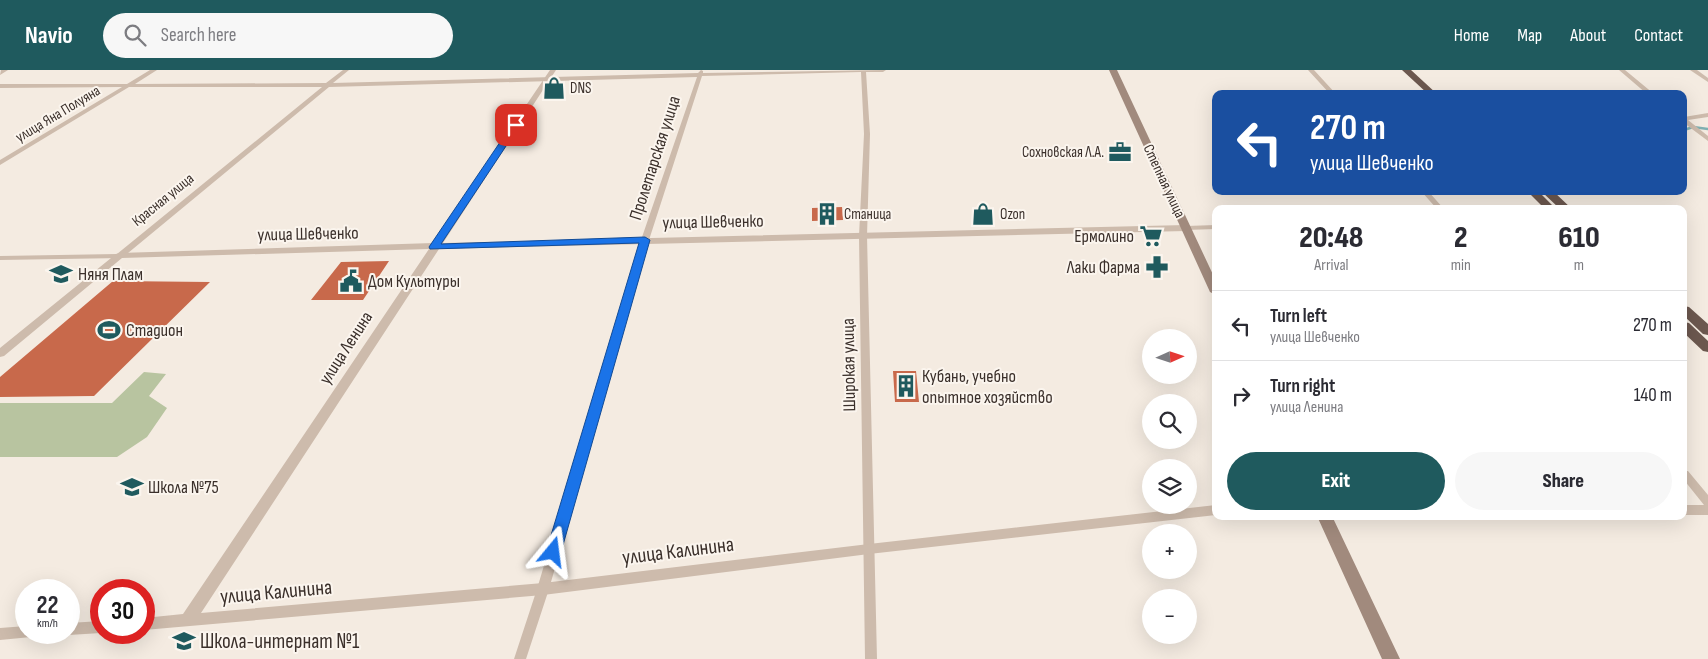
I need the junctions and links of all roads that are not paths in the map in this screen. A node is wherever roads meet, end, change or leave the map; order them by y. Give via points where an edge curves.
1 (5, 70) edge
2 (154, 70) edge
3 (346, 70) edge
4 (553, 70) edge
5 (863, 70) edge
6 (883, 70) edge
7 (1113, 70) edge
8 (1311, 70) edge
9 (1395, 70) edge
10 (1406, 70) edge
11 (1622, 70) edge
12 (1693, 70) edge
13 (701, 72) edge
14 (0, 73) edge
15 (1707, 79) edge
16 (547, 80) junction
17 (0, 86) edge
18 (327, 86) junction
19 (126, 87) junction
20 (1329, 90) edge
21 (1418, 90) edge
22 (1428, 90) edge
23 (1646, 90) edge
24 (1708, 115) edge
25 (1687, 119) edge
26 (1687, 122) edge
27 (1708, 139) edge
28 (0, 163) edge
29 (1428, 195) edge
30 (1536, 195) edge
31 (1551, 195) edge
32 (1437, 205) edge
33 (1547, 205) edge
34 (1562, 205) edge
35 (1212, 227) edge
36 (1186, 228) junction
37 (863, 236) junction
38 (645, 240) junction
39 (434, 247) junction
40 (119, 256) junction
41 (0, 258) edge
42 (1212, 283) edge
43 (1687, 313) edge
44 (1687, 329) edge
45 (1708, 331) edge
46 (1708, 348) edge
47 (0, 354) edge
48 (1687, 478) edge
49 (1708, 502) edge
50 (1212, 510) edge
51 (1687, 510) edge
52 (1708, 510) edge
53 (1326, 520) edge
54 (869, 549) junction
55 (542, 589) junction
56 (187, 621) junction
57 (155, 623) edge
58 (15, 633) edge
59 (0, 634) edge
60 (520, 659) edge
61 (871, 659) edge
62 (1391, 659) edge

1 - 14 street
2 - 19 street, улица Яна Полуяна
3 - 18 street, Красная улица
4 - 16 street, улица Ленина
5 - 6 street
5 - 13 street
5 - 37 street, Широкая улица via 866,134
7 - 36 main road, Степная улица
8 - 20 street
9 - 21 highway
10 - 22 highway
11 - 23 street
12 - 15 street
13 - 16 street
13 - 38 street, Пролетарская улица
16 - 18 street
16 - 39 street, улица Ленина
17 - 19 street
18 - 19 street
18 - 40 street, Красная улица
19 - 28 street, улица Яна Полуяна
24 - 25 street
26 - 27 street
29 - 32 street
30 - 33 highway
31 - 34 highway
35 - 36 street, улица Шевченко
36 - 37 street, улица Шевченко
36 - 42 main road, Степная улица
37 - 38 street, улица Шевченко
37 - 54 street, Широкая улица
38 - 39 street, улица Шевченко
38 - 55 street, Пролетарская улица
39 - 40 street, улица Шевченко
39 - 56 street, улица Ленина
40 - 41 street, улица Шевченко
40 - 47 street, Красная улица
43 - 45 highway
44 - 46 highway
48 - 49 street
50 - 54 street, улица Калинина
51 - 52 street
53 - 62 main road
54 - 55 street, улица Калинина
54 - 61 street, Широкая улица
55 - 56 street, улица Калинина
55 - 60 street, Пролетарская улица
56 - 57 street, улица Калинина
58 - 59 street

